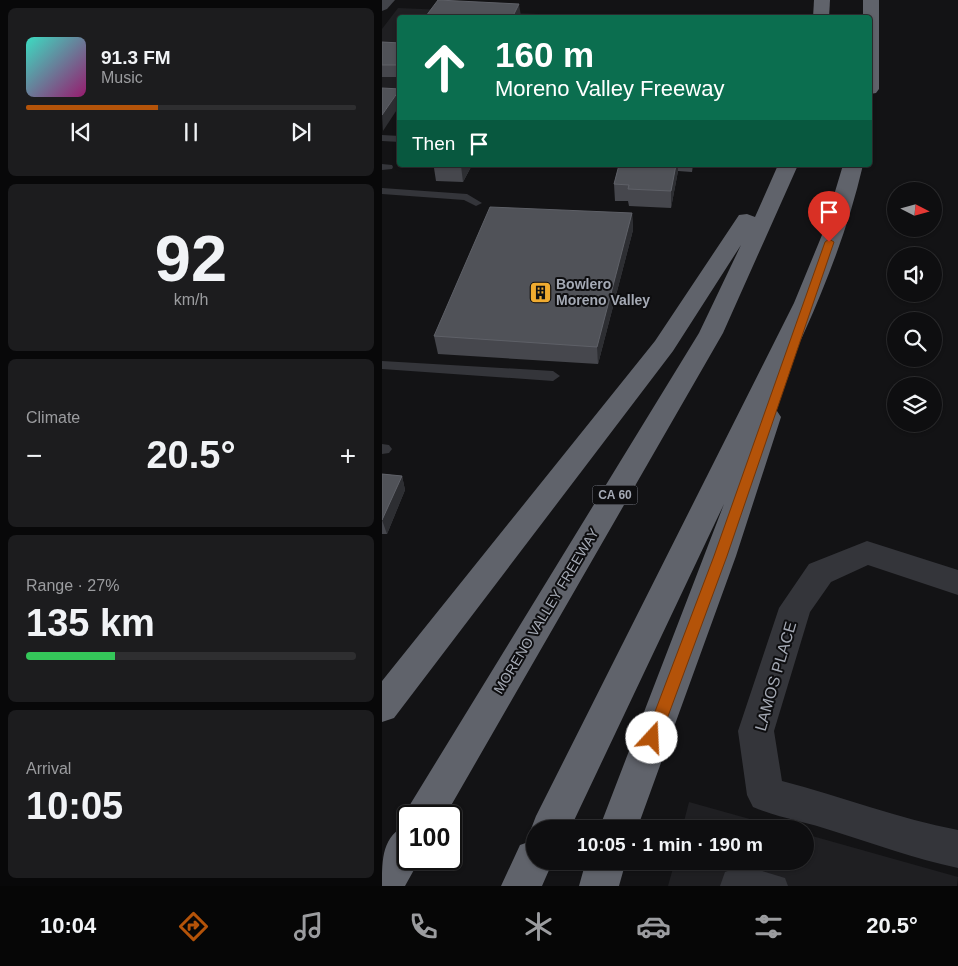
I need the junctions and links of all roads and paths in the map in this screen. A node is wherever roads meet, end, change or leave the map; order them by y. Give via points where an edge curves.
1 (387, 0) edge
2 (822, 0) edge
3 (871, 0) edge
4 (382, 6) edge
5 (821, 15) edge
6 (871, 15) edge
7 (382, 138) edge
8 (397, 139) edge
9 (778, 167) edge
10 (787, 167) edge
11 (853, 167) edge
12 (382, 191) edge
13 (476, 203) dead end
14 (810, 294) junction
15 (382, 365) edge
16 (554, 376) dead end
17 (958, 583) edge
18 (382, 707) edge
19 (431, 805) edge
20 (554, 820) edge
21 (621, 820) edge
22 (958, 849) edge
23 (397, 861) edge
24 (529, 870) edge
25 (603, 870) edge
26 (382, 886) edge
27 (521, 886) edge
28 (599, 886) edge
29 (731, 886) edge
30 (777, 886) edge

1 - 4 main road
2 - 5 highway
3 - 6 highway
7 - 8 lane
9 - 18 highway via 736,239 664,346
10 - 19 highway, MORENO VALLEY FREEWAY / CA 60 via 711,333
11 - 14 highway via 848,189
12 - 13 lane via 467,196
14 - 20 highway
14 - 21 highway via 720,556
15 - 16 lane
17 - 22 street, LAMOS PLACE via 867,553 820,573 795,608 756,731 766,795 832,812 922,842
23 - 26 highway
24 - 27 highway
25 - 28 highway
29 - 30 lane via 733,880 744,876

